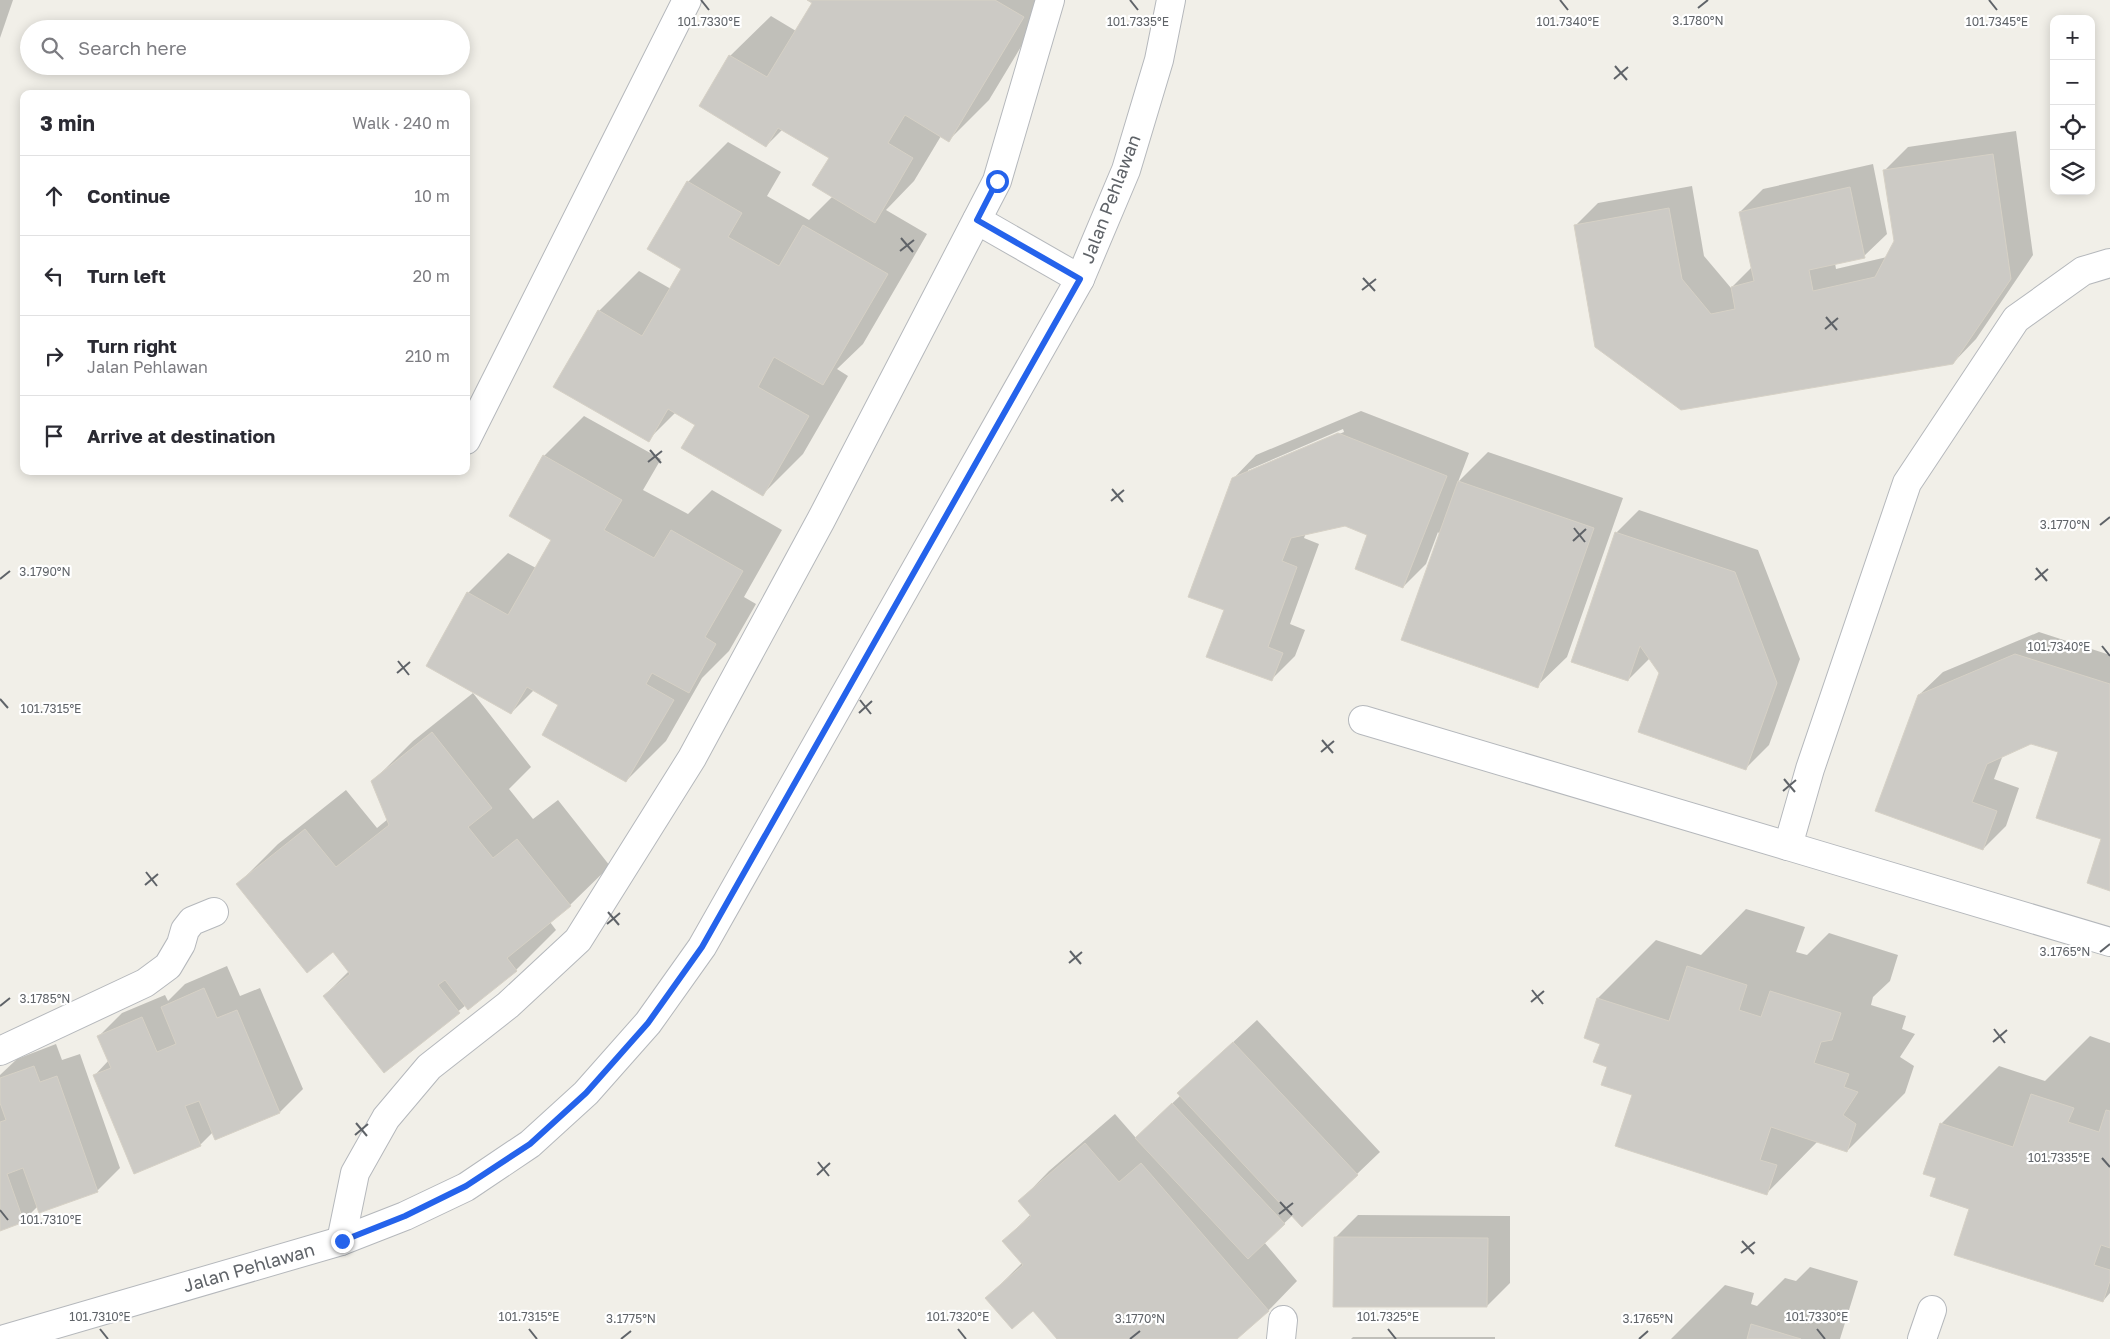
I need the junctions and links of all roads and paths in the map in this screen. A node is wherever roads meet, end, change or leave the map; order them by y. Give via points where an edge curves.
1 (687, 0) edge
2 (1050, 0) edge
3 (1171, 0) edge
4 (977, 220) junction
5 (2110, 263) edge
6 (1080, 279) junction
7 (470, 432) edge
8 (1363, 720) dead end
9 (1788, 846) junction
10 (214, 912) dead end
11 (2110, 942) edge
12 (0, 1052) edge
13 (342, 1241) junction
14 (1932, 1310) dead end
15 (5, 1339) edge
16 (1922, 1339) edge

1 - 7 street
2 - 4 street via 997,181
3 - 6 street, Jalan Pehlawan via 1159,60 1126,170
4 - 6 street
4 - 13 street via 821,520 692,758 578,940 508,1005 429,1066 386,1118 355,1173
5 - 9 street via 2083,270 2016,319 1907,483 1810,769
6 - 13 street, Jalan Pehlawan via 702,947 648,1023 586,1093 530,1144 466,1186 405,1216
8 - 9 street
9 - 11 street
10 - 12 street via 192,921 168,966 145,983
13 - 15 street, Jalan Pehlawan
14 - 16 street

